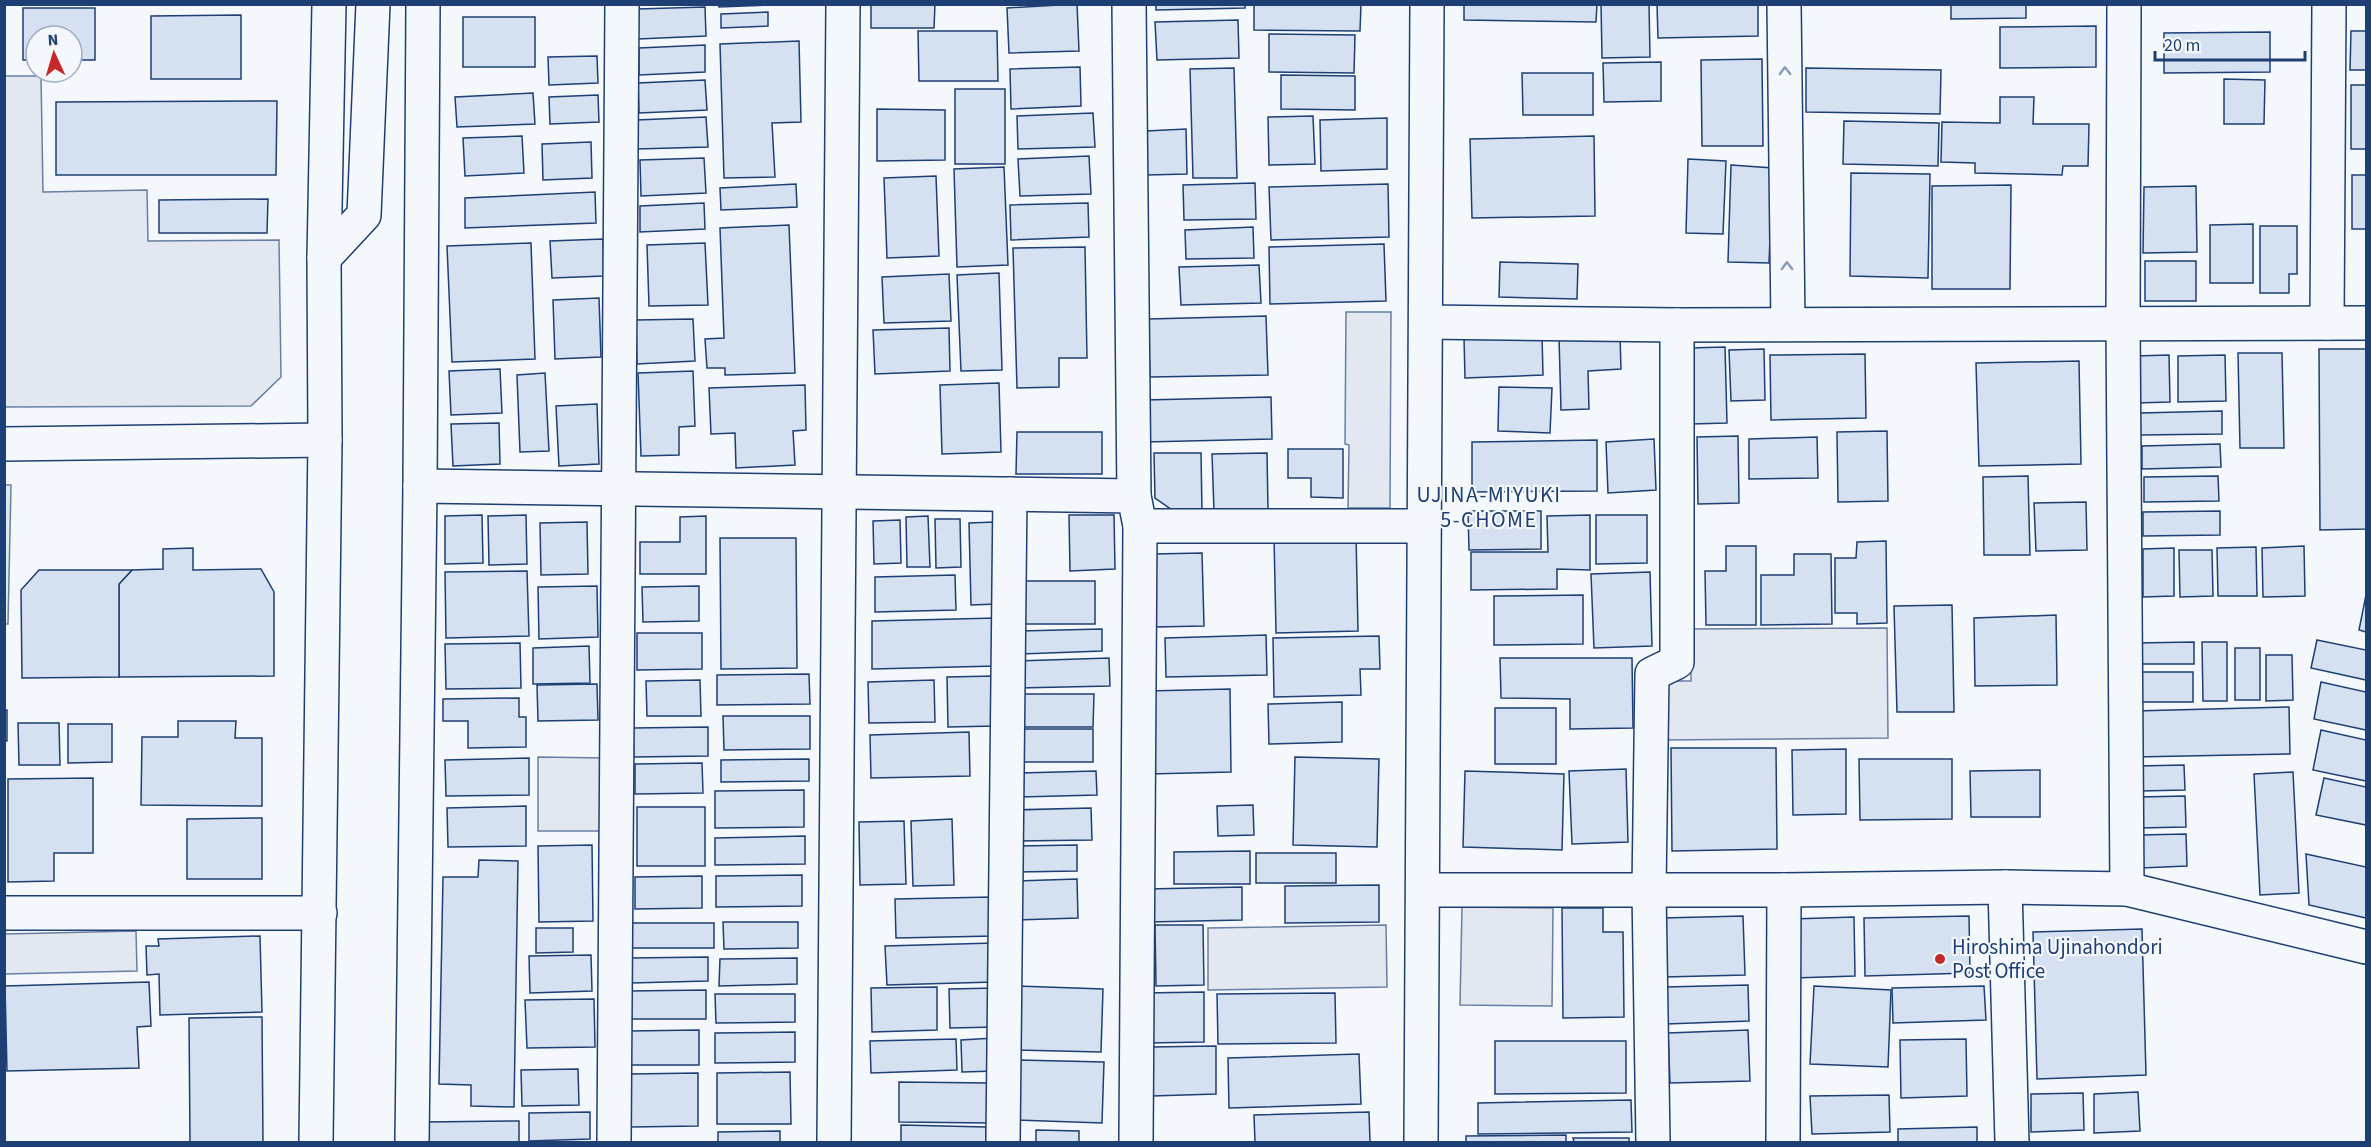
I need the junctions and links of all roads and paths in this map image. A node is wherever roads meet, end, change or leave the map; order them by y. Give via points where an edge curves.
1 (329, 4) edge
2 (373, 4) edge
3 (423, 4) edge
4 (622, 4) edge
5 (843, 4) edge
6 (1129, 4) edge
7 (1427, 4) edge
8 (1784, 4) edge
9 (2124, 4) edge
10 (2329, 4) edge
11 (324, 258) junction
12 (1426, 322) junction
13 (2123, 323) junction
14 (2327, 323) junction
15 (2367, 323) edge
16 (1788, 324) junction
17 (1677, 325) junction
18 (325, 440) junction
19 (4, 444) edge
20 (420, 486) junction
21 (620, 488) junction
22 (840, 492) junction
23 (1010, 494) junction
24 (1137, 511) junction
25 (1424, 526) junction
26 (2004, 887) junction
27 (2127, 889) junction
28 (1423, 890) junction
29 (1649, 890) junction
30 (1784, 890) junction
31 (4, 913) edge
32 (320, 913) junction
33 (2367, 947) edge
34 (316, 1143) edge
35 (412, 1143) edge
36 (614, 1143) edge
37 (834, 1143) edge
38 (1003, 1143) edge
39 (1136, 1143) edge
40 (1421, 1143) edge
41 (1653, 1143) edge
42 (1783, 1143) edge
43 (2012, 1143) edge

1 - 11 street
2 - 11 street via 364,215
3 - 20 street
4 - 21 street
5 - 22 street
6 - 24 street
7 - 12 street
16 -> 8 street
9 - 13 street
10 - 14 street
11 - 18 street
12 - 17 street
12 - 25 street
13 - 14 street
13 - 16 street
13 - 27 street
14 - 15 street
16 - 17 street
17 - 29 street via 1677,662 1652,674
18 - 19 street
18 - 32 street
20 - 21 street
20 - 35 street
21 - 22 street
21 - 36 street
22 - 23 street
22 - 37 street
23 - 24 street
23 - 38 street
24 - 25 street
24 - 39 street
25 - 28 street
26 - 27 street
26 - 30 street
26 - 43 street
27 - 33 street
28 - 29 street
28 - 40 street
29 - 30 street
29 - 41 street
30 - 42 street
31 - 32 street
32 - 34 street

